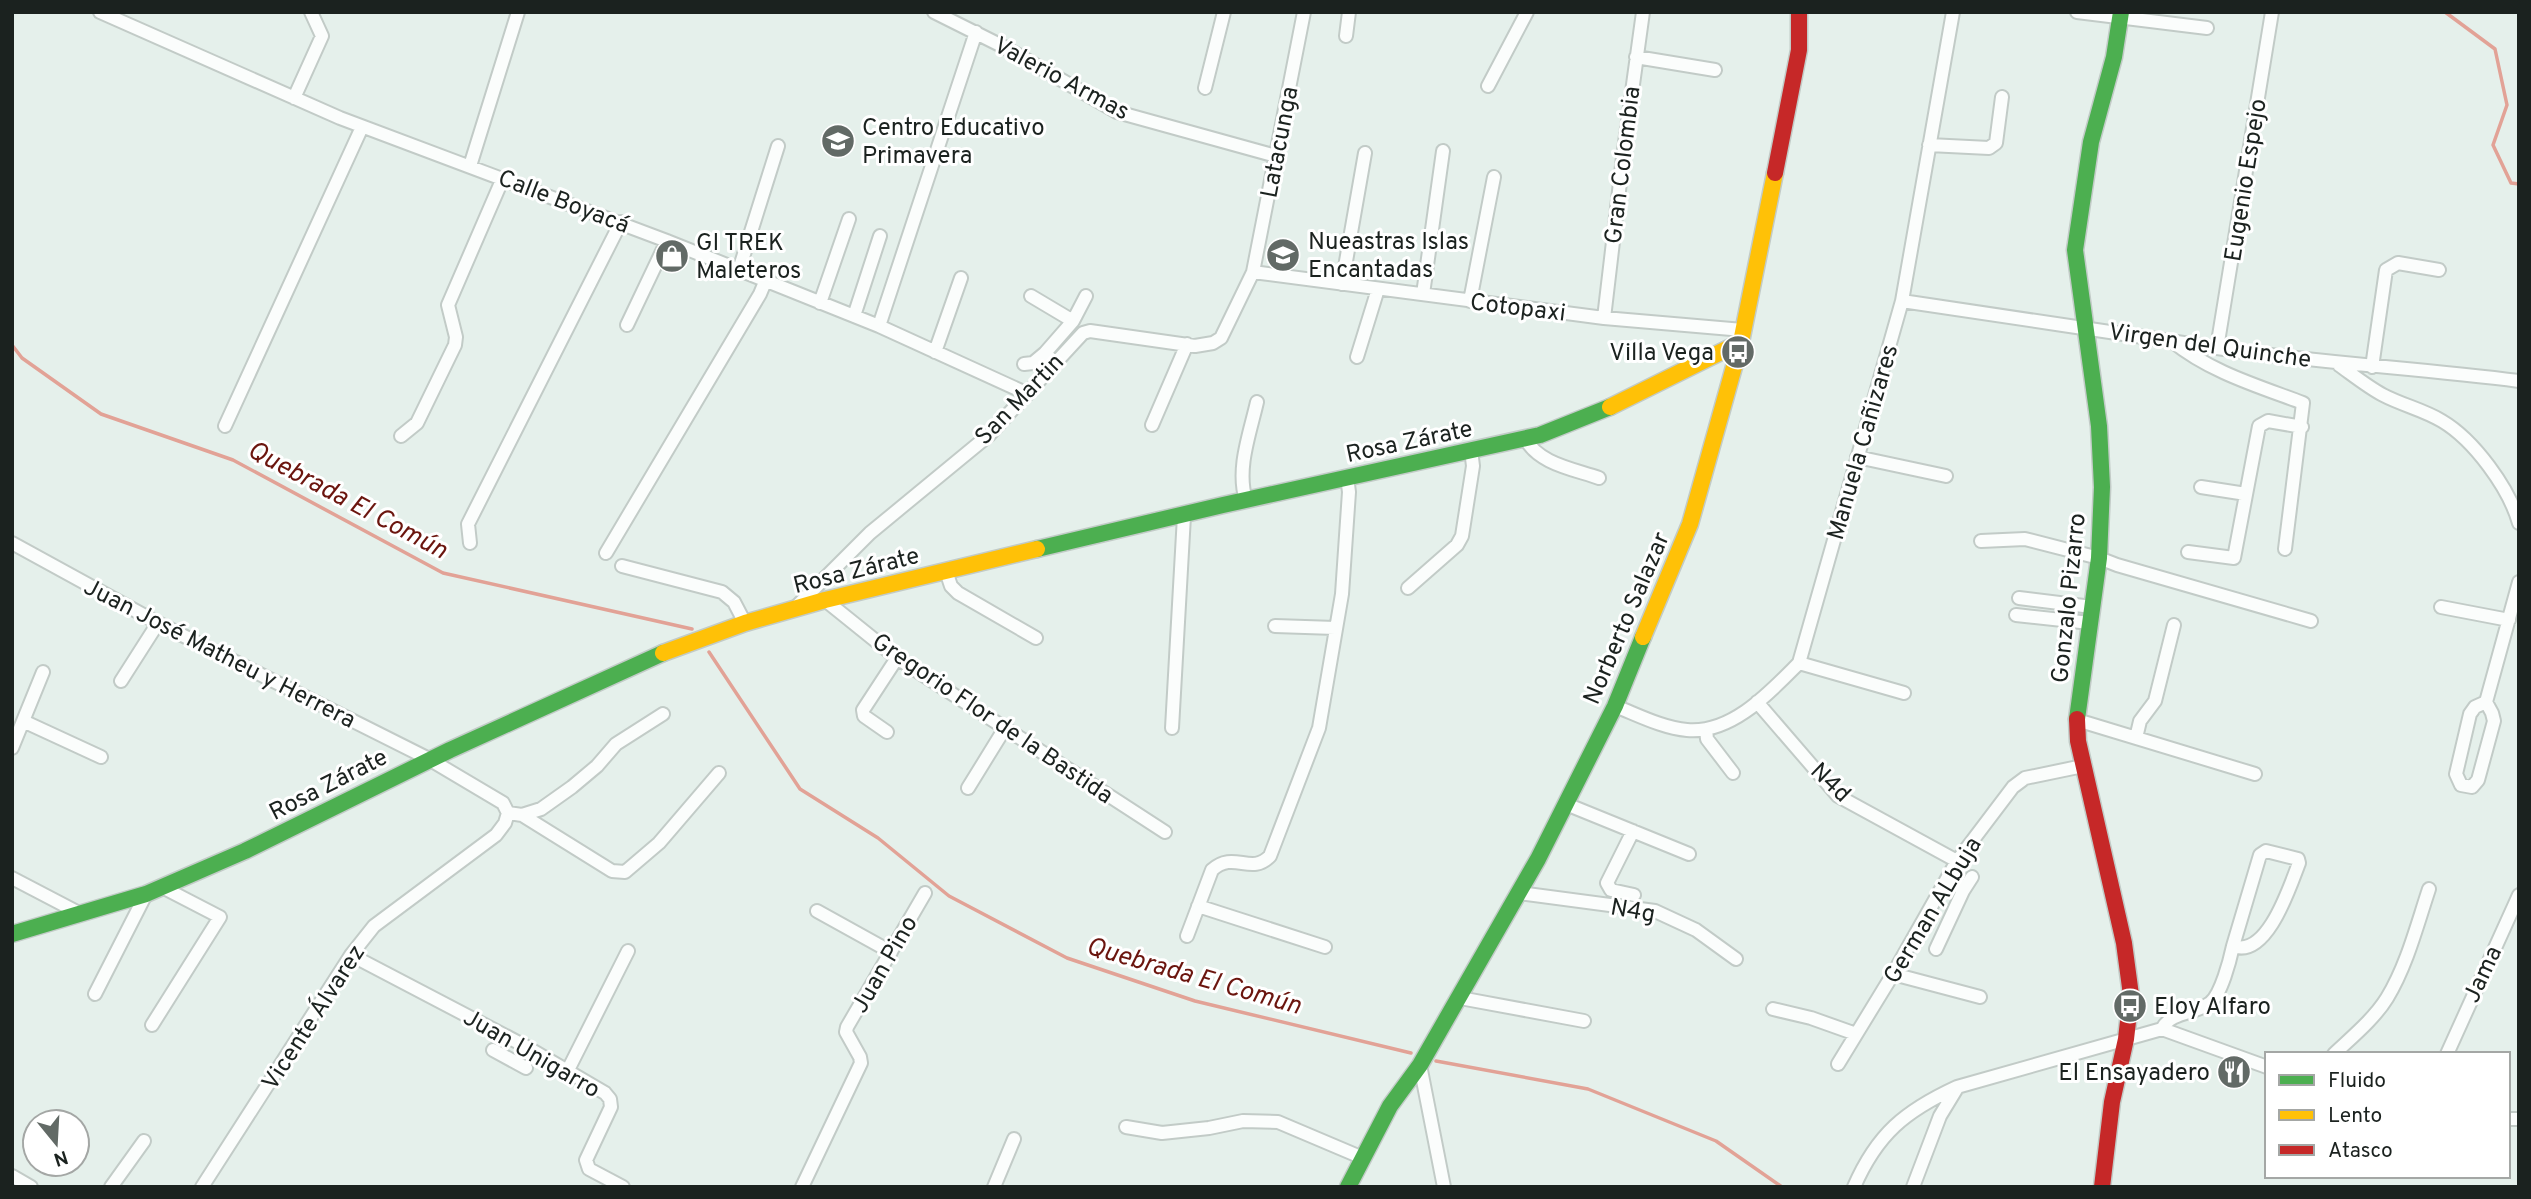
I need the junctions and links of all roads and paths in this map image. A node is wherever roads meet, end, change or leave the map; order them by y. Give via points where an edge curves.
1 (100, 12) edge
2 (311, 12) edge
3 (518, 12) edge
4 (934, 12) edge
5 (1224, 12) edge
6 (1304, 12) edge
7 (1349, 12) edge
8 (1527, 12) edge
9 (1643, 12) edge
10 (1799, 12) edge
11 (1953, 12) edge
12 (2077, 12) edge
13 (2272, 12) edge
14 (2121, 15) edge
15 (2207, 28) dead end
16 (976, 32) junction
17 (1346, 36) dead end
18 (1636, 57) junction
19 (1715, 69) dead end
20 (1488, 86) dead end
21 (1205, 89) dead end
22 (2002, 97) dead end
23 (294, 98) junction
24 (362, 127) junction
25 (1929, 145) junction
26 (778, 146) dead end
27 (1443, 150) dead end
28 (1365, 153) dead end
29 (1276, 156) junction
30 (470, 166) junction
31 (1494, 177) dead end
32 (503, 178) junction
33 (849, 219) dead end
34 (621, 222) junction
35 (880, 236) dead end
36 (667, 241) junction
37 (739, 270) junction
38 (2439, 270) dead end
39 (1253, 272) junction
40 (961, 278) dead end
41 (765, 282) junction
42 (1342, 284) junction
43 (1378, 289) junction
44 (1423, 294) junction
45 (1031, 296) dead end
46 (1086, 296) dead end
47 (1470, 301) junction
48 (1902, 301) junction
49 (820, 303) junction
50 (854, 316) junction
51 (1604, 318) junction
52 (1073, 321) junction
53 (627, 325) dead end
54 (879, 326) junction
55 (2086, 327) junction
56 (1742, 336) junction
57 (2172, 341) junction
58 (1186, 344) junction
59 (2217, 348) junction
60 (935, 352) junction
61 (1357, 357) dead end
62 (1050, 358) junction
63 (2336, 363) junction
64 (1024, 364) dead end
65 (2372, 367) junction
66 (2519, 381) edge
67 (1028, 394) junction
68 (1257, 402) dead end
69 (1152, 425) dead end
70 (225, 426) dead end
71 (2302, 427) junction
72 (401, 436) dead end
73 (1525, 438) junction
74 (1471, 450) junction
75 (1857, 457) junction
76 (1946, 476) dead end
77 (1347, 477) junction
78 (1599, 478) dead end
79 (2201, 487) dead end
80 (2246, 494) junction
81 (1246, 500) junction
82 (1184, 516) junction
83 (2519, 523) edge
84 (1981, 541) dead end
85 (12, 543) edge
86 (470, 543) dead end
87 (2285, 549) dead end
88 (2188, 552) dead end
89 (606, 553) dead end
90 (2099, 558) junction
91 (622, 566) dead end
92 (946, 571) junction
93 (2519, 582) edge
94 (1408, 588) dead end
95 (2019, 598) dead end
96 (825, 600) junction
97 (2441, 607) dead end
98 (795, 609) junction
99 (2016, 615) dead end
100 (2091, 615) junction
101 (2509, 620) junction
102 (2311, 621) dead end
103 (158, 623) junction
104 (745, 623) junction
105 (2174, 625) dead end
106 (1275, 626) dead end
107 (1335, 628) junction
108 (1036, 638) dead end
109 (897, 658) junction
110 (1799, 663) junction
111 (43, 672) dead end
112 (121, 681) dead end
113 (1904, 692) dead end
114 (1757, 702) junction
115 (2486, 702) junction
116 (1615, 706) junction
117 (663, 714) dead end
118 (2077, 720) junction
119 (23, 721) junction
120 (1006, 728) junction
121 (1172, 728) dead end
122 (1706, 729) junction
123 (887, 732) dead end
124 (2136, 738) junction
125 (12, 748) edge
126 (101, 757) dead end
127 (429, 759) junction
128 (2083, 766) junction
129 (1733, 773) dead end
130 (719, 774) dead end
131 (2255, 775) dead end
132 (968, 788) dead end
133 (1566, 804) junction
134 (505, 808) junction
135 (522, 815) junction
136 (1633, 831) junction
137 (1165, 832) dead end
138 (1689, 854) dead end
139 (1954, 867) junction
140 (1972, 877) dead end
141 (12, 878) edge
142 (162, 887) junction
143 (2429, 889) dead end
144 (1963, 891) junction
145 (925, 893) dead end
146 (1519, 893) junction
147 (145, 894) junction
148 (1634, 895) dead end
149 (2519, 895) edge
150 (1198, 906) junction
151 (817, 911) dead end
152 (79, 913) junction
153 (12, 934) edge
154 (1187, 936) dead end
155 (2233, 946) junction
156 (1325, 947) dead end
157 (1936, 948) dead end
158 (628, 951) dead end
159 (891, 952) junction
160 (351, 955) junction
161 (1736, 959) dead end
162 (1893, 974) junction
163 (95, 994) dead end
164 (1980, 997) dead end
165 (1460, 998) junction
166 (1773, 1009) dead end
167 (1584, 1021) dead end
168 (152, 1026) dead end
169 (2162, 1029) junction
170 (1856, 1034) junction
171 (2126, 1039) junction
172 (523, 1045) junction
173 (493, 1050) dead end
174 (2336, 1052) edge
175 (2448, 1052) edge
176 (514, 1060) junction
177 (1838, 1063) dead end
178 (1420, 1065) junction
179 (2265, 1066) edge
180 (526, 1068) dead end
181 (568, 1070) junction
182 (1957, 1087) junction
183 (1126, 1127) dead end
184 (1014, 1139) dead end
185 (144, 1141) dead end
186 (1363, 1158) junction
187 (12, 1176) edge
188 (31, 1187) edge
189 (111, 1187) edge
190 (202, 1187) edge
191 (623, 1187) edge
192 (802, 1187) edge
193 (994, 1187) edge
194 (1348, 1187) edge
195 (1444, 1187) edge
196 (1854, 1187) edge
197 (1913, 1187) edge
198 (2102, 1187) edge

1 - 23 street, Calle Boyacá
2 - 23 street via 322,36
3 - 30 street
4 - 16 street, Valerio Armas
5 - 21 street
6 - 29 street, Latacunga
7 - 17 street
8 - 20 street
9 - 18 street, Gran Colombia
10 - 56 street, Norberto Salazar via 1799,50
11 - 25 street, Manuela Cañizares
12 - 14 street
13 - 59 street, Eugenio Espejo
14 - 15 street
14 - 55 street, Gonzalo Pizarro via 2091,142 2076,250
16 - 29 street, Valerio Armas via 1117,112
16 - 54 street
18 - 19 street
18 - 51 street, Gran Colombia
22 - 25 street via 1994,147
23 - 24 street, Calle Boyacá
24 - 30 street, Calle Boyacá
24 - 70 street
25 - 48 street, Manuela Cañizares
26 - 37 street
27 - 44 street
28 - 42 street
29 - 39 street, Latacunga
30 - 32 street, Calle Boyacá
31 - 47 street
32 - 34 street, Calle Boyacá
32 - 72 street via 448,305 456,341 417,423
33 - 49 street
34 - 36 street, Calle Boyacá
34 - 86 street via 468,524
35 - 50 street
36 - 37 street, Calle Boyacá
36 - 53 street
37 - 41 street, Calle Boyacá
38 - 65 street via 2398,263 2386,270
39 - 42 street, Cotopaxi
39 - 58 street, San Martin via 1221,338 1205,345
40 - 60 street
41 - 49 street, Calle Boyacá
41 - 89 street
42 - 43 street, Cotopaxi
43 - 44 street, Cotopaxi
43 - 61 street
44 - 47 street, Cotopaxi
45 - 52 street
46 - 52 street
47 - 51 street, Cotopaxi
48 - 55 street, Virgen del Quinche
48 - 75 street, Manuela Cañizares
49 - 50 street, Calle Boyacá
50 - 54 street, Calle Boyacá
51 - 56 street, Cotopaxi
52 - 62 street
54 - 60 street, Calle Boyacá
55 - 57 street, Virgen del Quinche
55 - 90 street, Gonzalo Pizarro via 2100,439
56 - 73 street, Rosa Zárate via 1595,415
56 - 116 street, Norberto Salazar via 1690,524
57 - 59 street, Virgen del Quinche
57 - 71 street via 2224,373 2303,402
58 - 62 street, San Martin via 1090,331
58 - 69 street
59 - 63 street, Virgen del Quinche
60 - 67 street, Calle Boyacá
62 - 64 street
62 - 67 street, San Martin
63 - 65 street, Virgen del Quinche
63 - 83 street via 2383,395 2443,422 2477,452 2501,485
65 - 66 street, Virgen del Quinche
67 - 98 street, San Martin via 989,435 870,533
68 - 81 street via 1242,470
71 - 80 street via 2268,421 2259,426
71 - 87 street
73 - 74 street, Rosa Zárate
73 - 78 street via 1542,457
74 - 77 street, Rosa Zárate
74 - 94 street via 1473,466 1462,536
75 - 76 street
75 - 110 street, Manuela Cañizares
77 - 81 street, Rosa Zárate
77 - 107 street via 1342,594
79 - 80 street
80 - 88 street via 2234,558
81 - 82 street, Rosa Zárate
82 - 92 street, Rosa Zárate
82 - 121 street
84 - 90 street via 2025,539
85 - 103 street, Juan José Matheu y Herrera
90 - 100 street, Gonzalo Pizarro
90 - 102 street
91 - 104 street via 722,592 734,602
92 - 96 street, Rosa Zárate
92 - 108 street via 958,593
93 - 101 street
95 - 100 street
96 - 98 street, Rosa Zárate
96 - 109 street, Gregorio Flor de la Bastida
97 - 101 street
98 - 104 street, Rosa Zárate
99 - 100 street
100 - 118 street, Gonzalo Pizarro
101 - 115 street
103 - 112 street
103 - 127 street, Juan José Matheu y Herrera
104 - 127 street, Rosa Zárate via 670,650
105 - 124 street via 2155,701 2140,721
106 - 107 street
107 - 150 street via 1319,728 1269,856 1262,864 1234,860 1219,864 1212,870
109 - 120 street, Gregorio Flor de la Bastida
109 - 123 street via 863,710 864,716
110 - 113 street
110 - 114 street
111 - 119 street
114 - 122 street via 1726,723
114 - 139 street, N4d via 1838,796
115 - 115 street via 2470,714 2456,774 2461,785 2472,787 2478,780 2494,721
116 - 122 street via 1661,724
116 - 133 street, Norberto Salazar
117 - 135 street via 616,744 572,787
118 - 124 street
118 - 128 street, Gonzalo Pizarro
119 - 125 street
119 - 126 street
120 - 132 street
120 - 137 street, Gregorio Flor de la Bastida
122 - 129 street via 1707,739
124 - 131 street
127 - 134 street
127 - 142 street, Rosa Zárate
128 - 139 street, German ALbuja via 2025,778 2013,787
128 - 171 street, Gonzalo Pizarro via 2129,970
130 - 135 street via 659,843 625,872 612,871
133 - 136 street
133 - 146 street, Norberto Salazar
134 - 135 street
134 - 160 street, Vicente Álvarez via 505,823 496,835 374,926
136 - 138 street
136 - 148 street via 1607,883 1611,890
139 - 144 street
139 - 162 street, German ALbuja
140 - 144 street
141 - 152 street
142 - 147 street, Rosa Zárate
142 - 168 street via 220,917
143 - 174 street via 2388,997
144 - 157 street
145 - 159 street, Juan Pino
146 - 161 street, N4g via 1654,911 1696,930
146 - 165 street, Norberto Salazar
147 - 152 street, Rosa Zárate
147 - 163 street
149 - 175 street, Jama
150 - 154 street
150 - 156 street
151 - 159 street
152 - 153 street, Rosa Zárate
155 - 155 street via 2249,947 2264,935 2279,913 2298,859 2266,850 2260,855
155 - 169 street via 2211,1003 2173,1018
158 - 181 street
159 - 192 street, Juan Pino via 847,1027 861,1063
160 - 172 street, Juan Unigarro
160 - 190 street, Vicente Álvarez
162 - 164 street
162 - 170 street, German ALbuja
165 - 167 street
165 - 178 street, Norberto Salazar
166 - 170 street
169 - 171 street
169 - 179 street
170 - 177 street, German ALbuja
171 - 182 street
171 - 198 street, Gonzalo Pizarro via 2112,1102
172 - 176 street
172 - 181 street, Juan Unigarro
173 - 176 street
176 - 180 street
178 - 186 street, Norberto Salazar via 1390,1106
178 - 195 street
181 - 191 street, Juan Unigarro via 610,1099 611,1107 586,1160 589,1169
182 - 196 street via 1915,1108 1897,1123 1869,1157
182 - 197 street via 1940,1116
183 - 186 street via 1162,1133 1243,1121 1278,1122
184 - 193 street
185 - 189 street
186 - 194 street, Norberto Salazar
187 - 188 street

